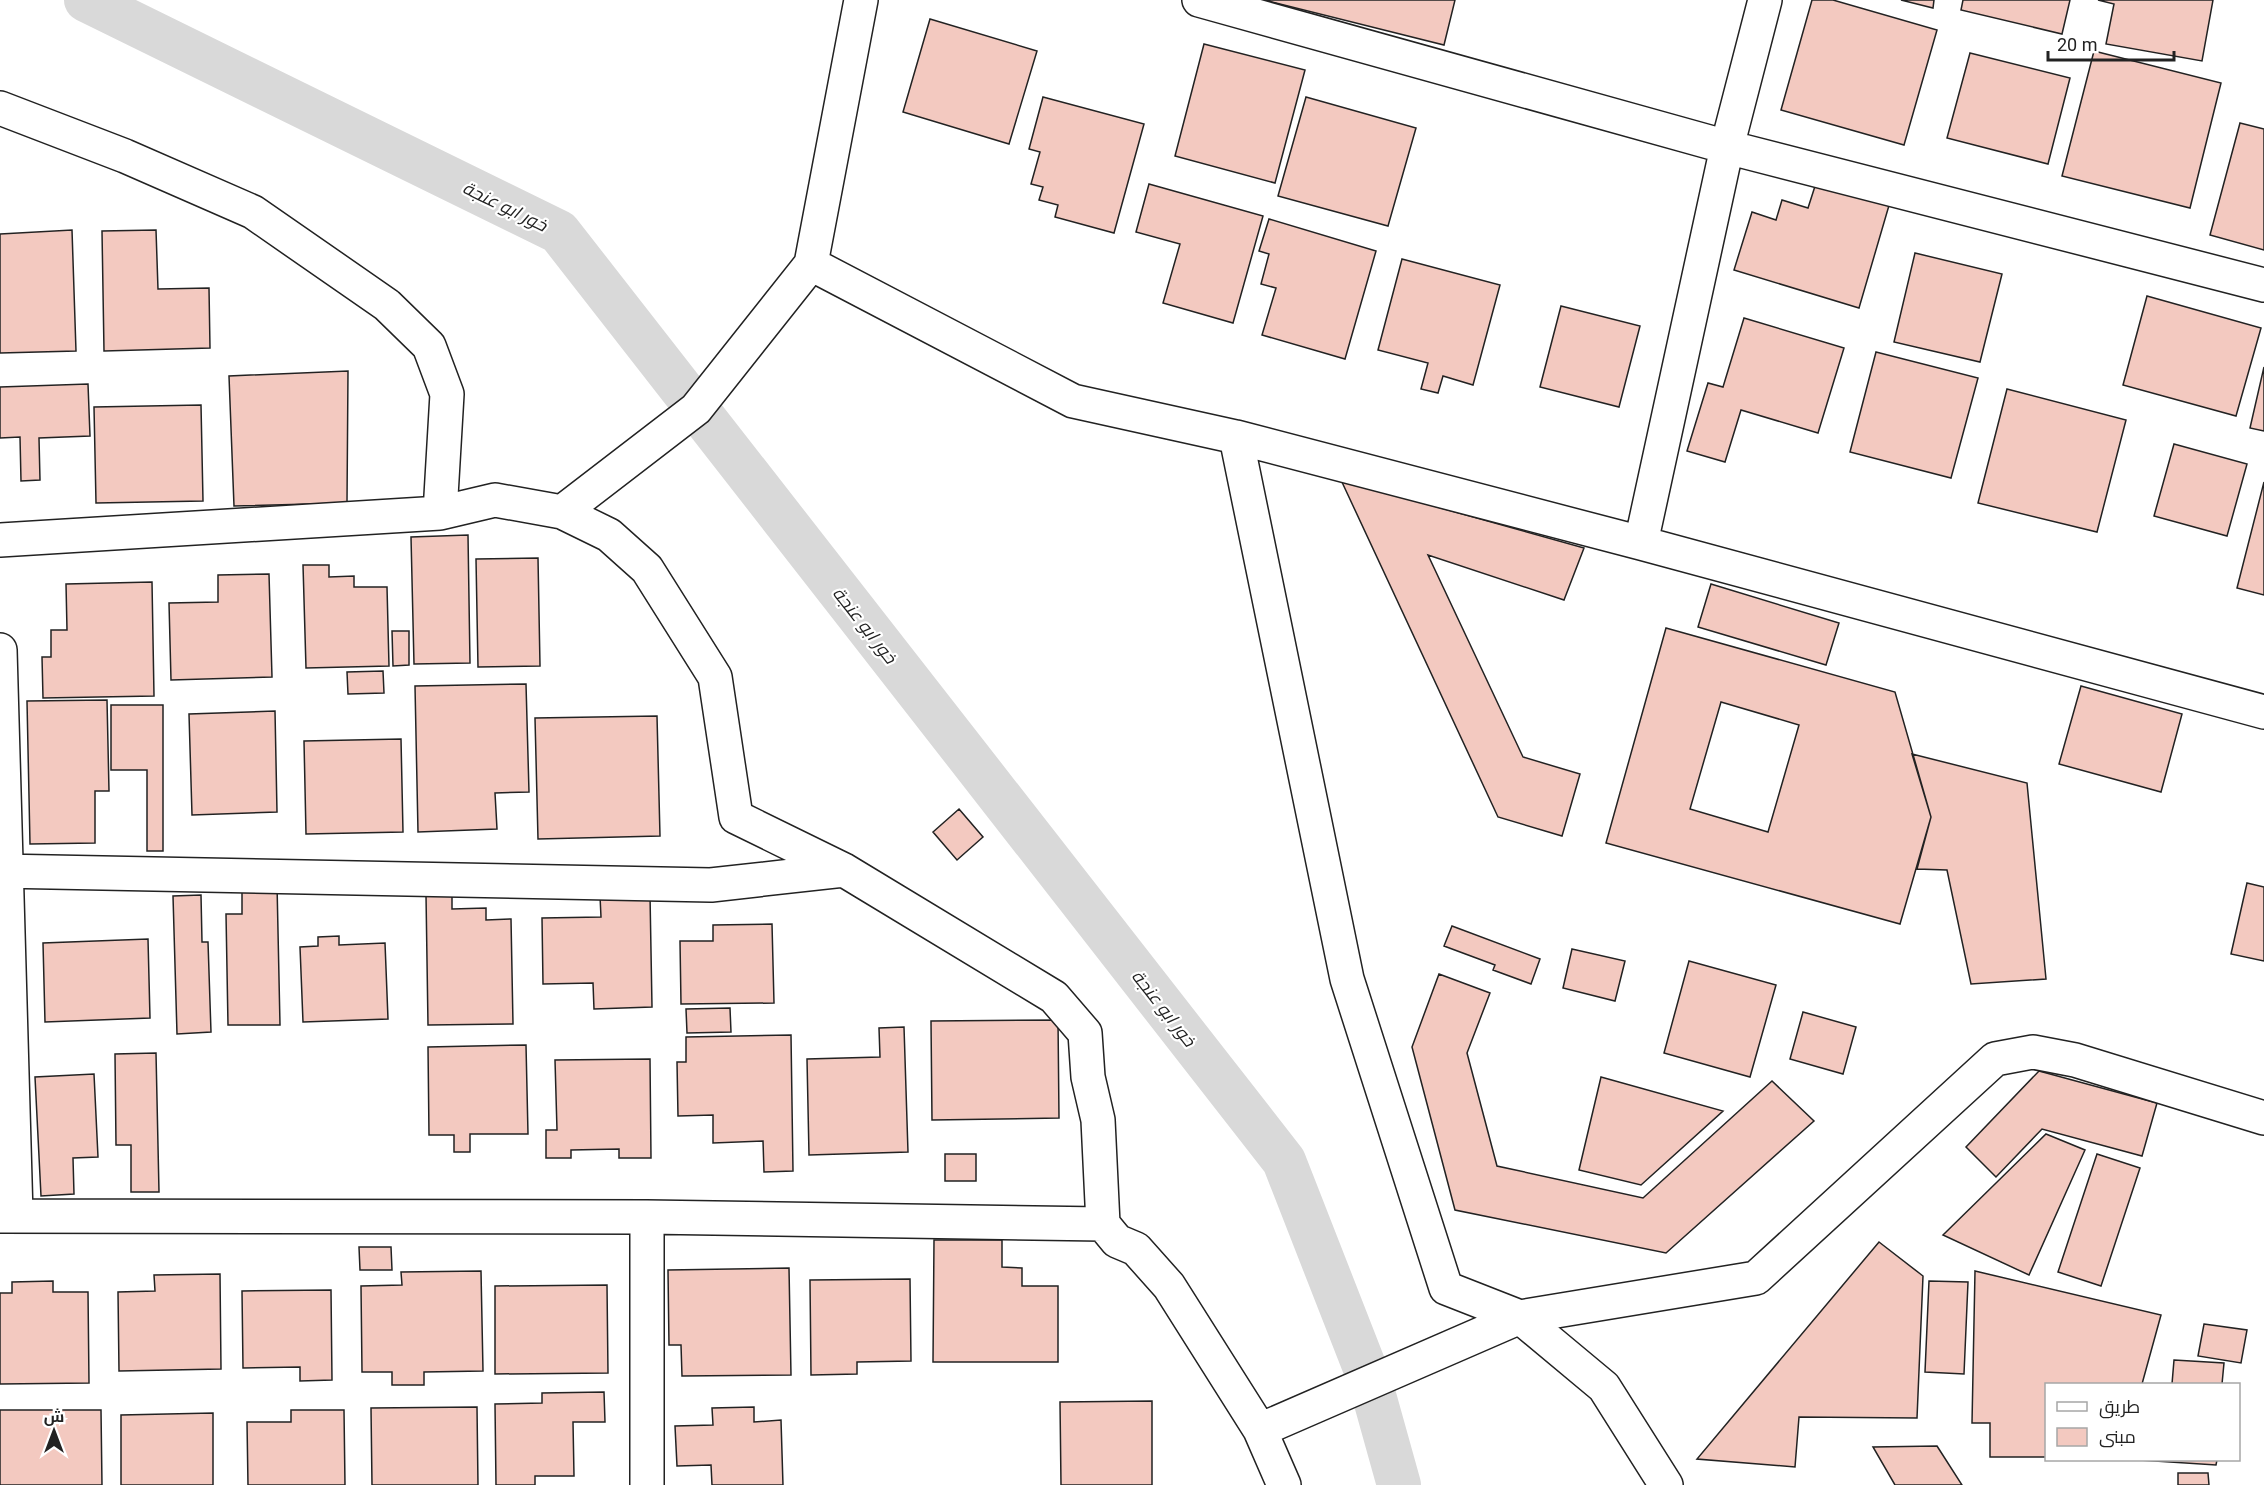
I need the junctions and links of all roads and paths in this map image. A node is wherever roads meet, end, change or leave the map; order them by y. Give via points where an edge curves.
1 (1199, 0) edge
2 (1766, 0) edge
3 (856, 1) edge
4 (0, 108) edge
5 (1727, 147) junction
6 (812, 264) junction
7 (2264, 285) edge
8 (1236, 437) junction
9 (562, 512) junction
10 (440, 513) junction
11 (0, 540) edge
12 (1641, 543) junction
13 (0, 651) edge
14 (2264, 712) edge
15 (844, 870) junction
16 (3, 871) edge
17 (2264, 1118) edge
18 (8, 1216) edge
19 (647, 1218) junction
20 (1103, 1224) junction
21 (1520, 1317) junction
22 (1260, 1430) junction
23 (647, 1485) edge
24 (1284, 1485) edge
25 (1666, 1485) edge

1 - 5 street
2 - 5 street
3 - 6 street
4 - 10 street via 125,156 253,212 387,305 429,346 447,394
5 - 7 street
5 - 12 street
6 - 8 street via 1073,400
6 - 9 street via 696,409
8 - 12 street
8 - 21 street via 1347,979 1446,1288
9 - 10 street via 495,501
9 - 15 street via 609,535 647,568 715,677 736,817
10 - 11 street
12 - 14 street
13 - 16 street
15 - 16 street via 711,885
15 - 20 street via 1054,997 1085,1033 1088,1077 1098,1120
16 - 18 street
17 - 21 street via 2074,1060 2034,1052 1995,1059 1756,1278
18 - 19 street
19 - 20 street
19 - 23 street
20 - 22 street via 1117,1241 1136,1249 1169,1286
21 - 22 street
21 - 25 street via 1604,1387
22 - 24 street

